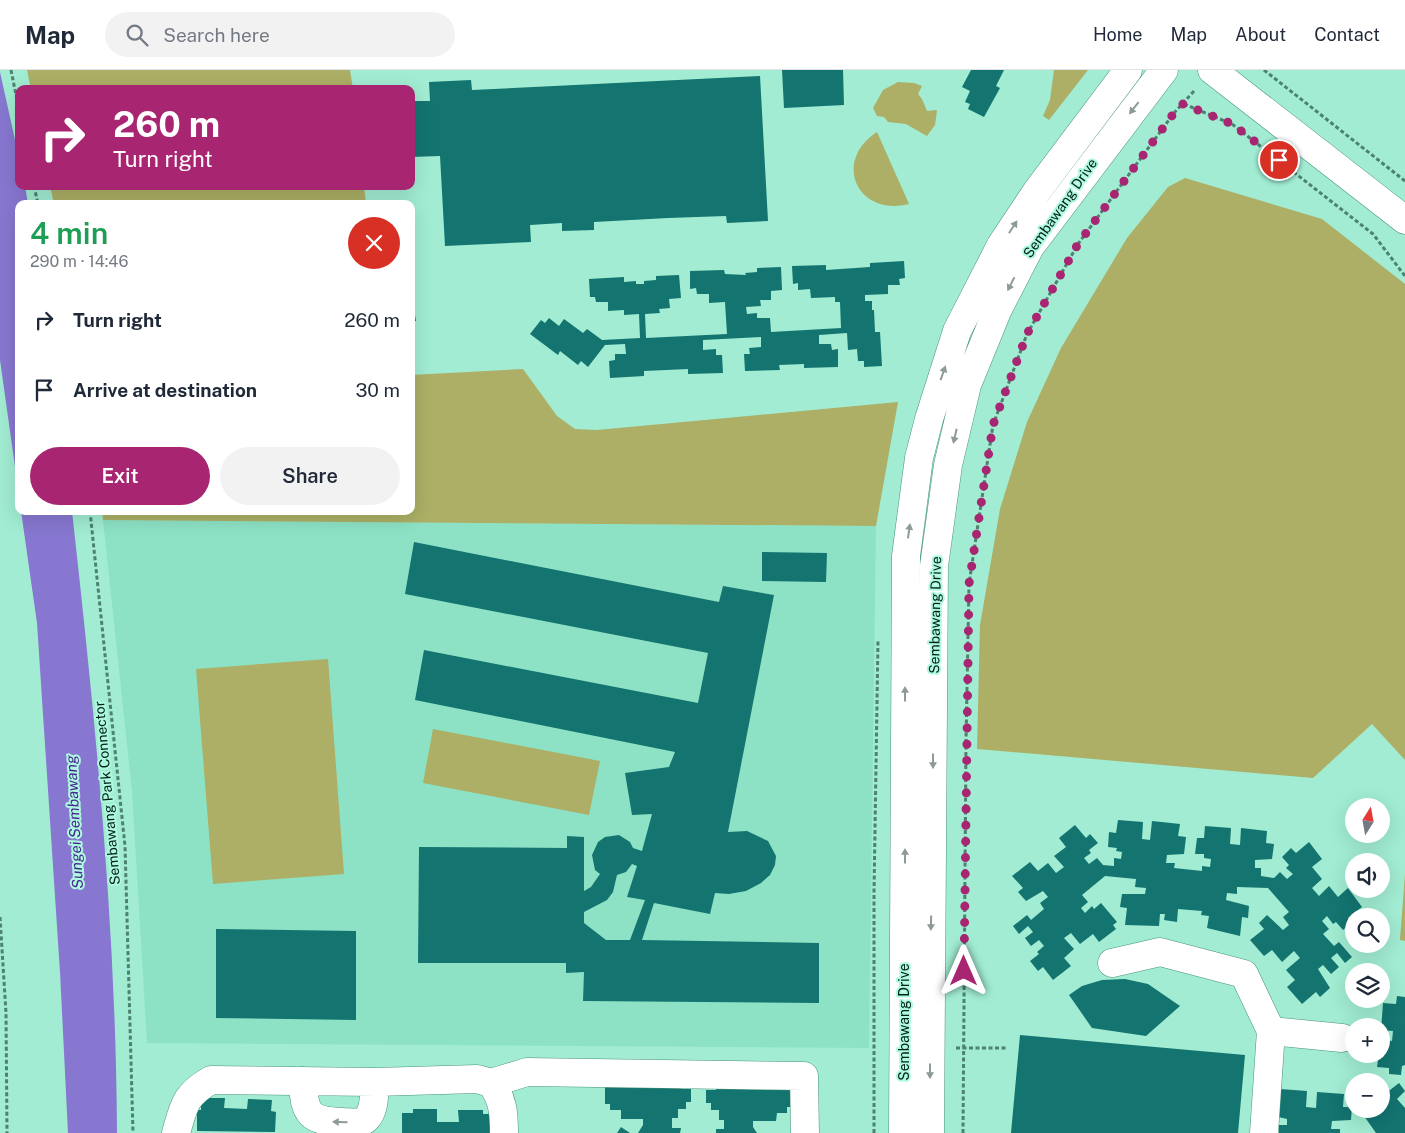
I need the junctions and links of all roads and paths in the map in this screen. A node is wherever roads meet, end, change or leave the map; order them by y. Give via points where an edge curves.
1 (11, 70) edge
2 (1128, 70) edge
3 (1164, 70) edge
4 (1212, 70) edge
5 (1264, 70) edge
6 (15, 90) edge
7 (1405, 181) edge
8 (1405, 220) edge
9 (1405, 276) edge
10 (90, 515) edge
11 (0, 917) edge
12 (1112, 963) dead end
13 (1270, 1031) junction
14 (1342, 1038) dead end
15 (964, 1048) junction
16 (1008, 1048) dead end
17 (304, 1081) junction
18 (375, 1082) junction
19 (491, 1083) junction
20 (7, 1133) edge
21 (132, 1133) edge
22 (176, 1133) edge
23 (504, 1133) edge
24 (805, 1133) edge
25 (903, 1133) edge
26 (930, 1133) edge
27 (964, 1133) edge
28 (1264, 1133) edge

1 - 6 path
25 -> 2 main road, Sembawang Drive via 906,556 919,458 957,332 997,254 1037,191
3 -> 26 main road, Sembawang Drive via 1074,185 1030,248 998,309 967,385 948,464 934,566
4 - 8 main road
5 - 7 path
9 - 15 path via 1373,234 1232,124 1183,104 1078,244 1027,334 993,425 969,584
10 - 21 path, Sembawang Park Connector via 125,846
11 - 20 path via 6,1013
12 - 13 main road via 1160,952 1244,974
13 - 14 main road
13 - 28 main road
15 - 16 path
15 - 27 path
17 - 18 main road
18 -> 17 main road via 373,1107 360,1123 321,1122 304,1102
17 - 22 main road via 211,1080 193,1090 182,1110
18 - 19 main road via 477,1079
19 - 23 main road via 500,1096
19 - 24 main road via 527,1072 803,1075 806,1078

